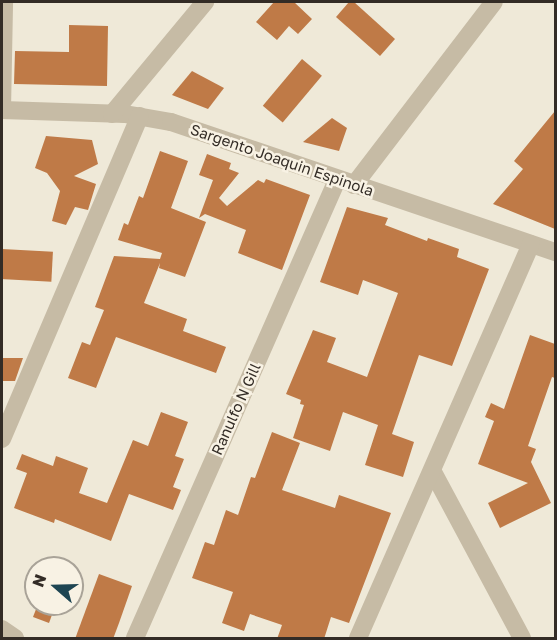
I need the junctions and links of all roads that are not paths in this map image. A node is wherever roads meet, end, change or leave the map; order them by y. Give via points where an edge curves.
1 (4, 2) edge
2 (205, 2) edge
3 (494, 2) edge
4 (2, 110) edge
5 (112, 114) junction
6 (140, 116) junction
7 (336, 180) junction
8 (354, 185) junction
9 (531, 244) junction
10 (555, 252) edge
11 (2, 439) edge
12 (433, 472) junction
13 (2, 629) edge
14 (15, 639) edge
15 (135, 639) edge
16 (358, 639) edge
17 (522, 639) edge

1 - 4 street
2 - 5 street
3 - 8 street
4 - 5 street, Sargento Joaquin Espinola
5 - 6 street, Sargento Joaquin Espinola
6 - 7 street, Sargento Joaquin Espinola via 171,122
6 - 11 street
7 - 8 street, Sargento Joaquin Espinola
7 - 15 street, Ranulfo N Gill
8 - 9 street, Sargento Joaquin Espinola
9 - 10 street, Sargento Joaquin Espinola
9 - 12 street
12 - 16 street
12 - 17 street
13 - 14 street

